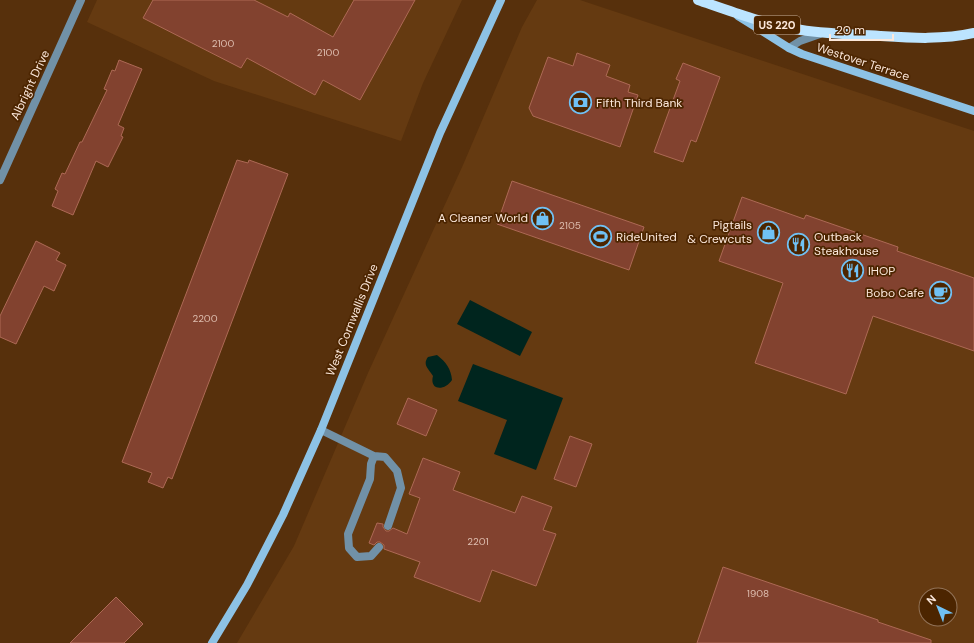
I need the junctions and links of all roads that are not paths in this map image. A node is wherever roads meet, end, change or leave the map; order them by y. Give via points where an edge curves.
1 (81, 0) edge
2 (501, 0) edge
3 (698, 0) edge
4 (730, 11) junction
5 (825, 32) junction
6 (972, 35) edge
7 (789, 48) junction
8 (974, 111) edge
9 (0, 180) edge
10 (321, 430) junction
11 (374, 456) junction
12 (388, 526) dead end
13 (379, 547) dead end
14 (212, 643) edge

1 - 9 street, Albright Drive
2 - 10 street, West Cornwallis Drive via 440,133
3 - 4 main road, US 220
4 - 5 main road, US 220 via 795,29
4 - 7 street, Westover Terrace
5 - 6 main road, US 220 via 916,38
5 - 7 street
7 - 8 street, Westover Terrace
10 - 11 street
10 - 14 street, West Cornwallis Drive via 251,579
11 - 12 street via 385,457 397,471 401,488
11 - 13 street via 370,479 348,534 349,548 358,557 371,556

